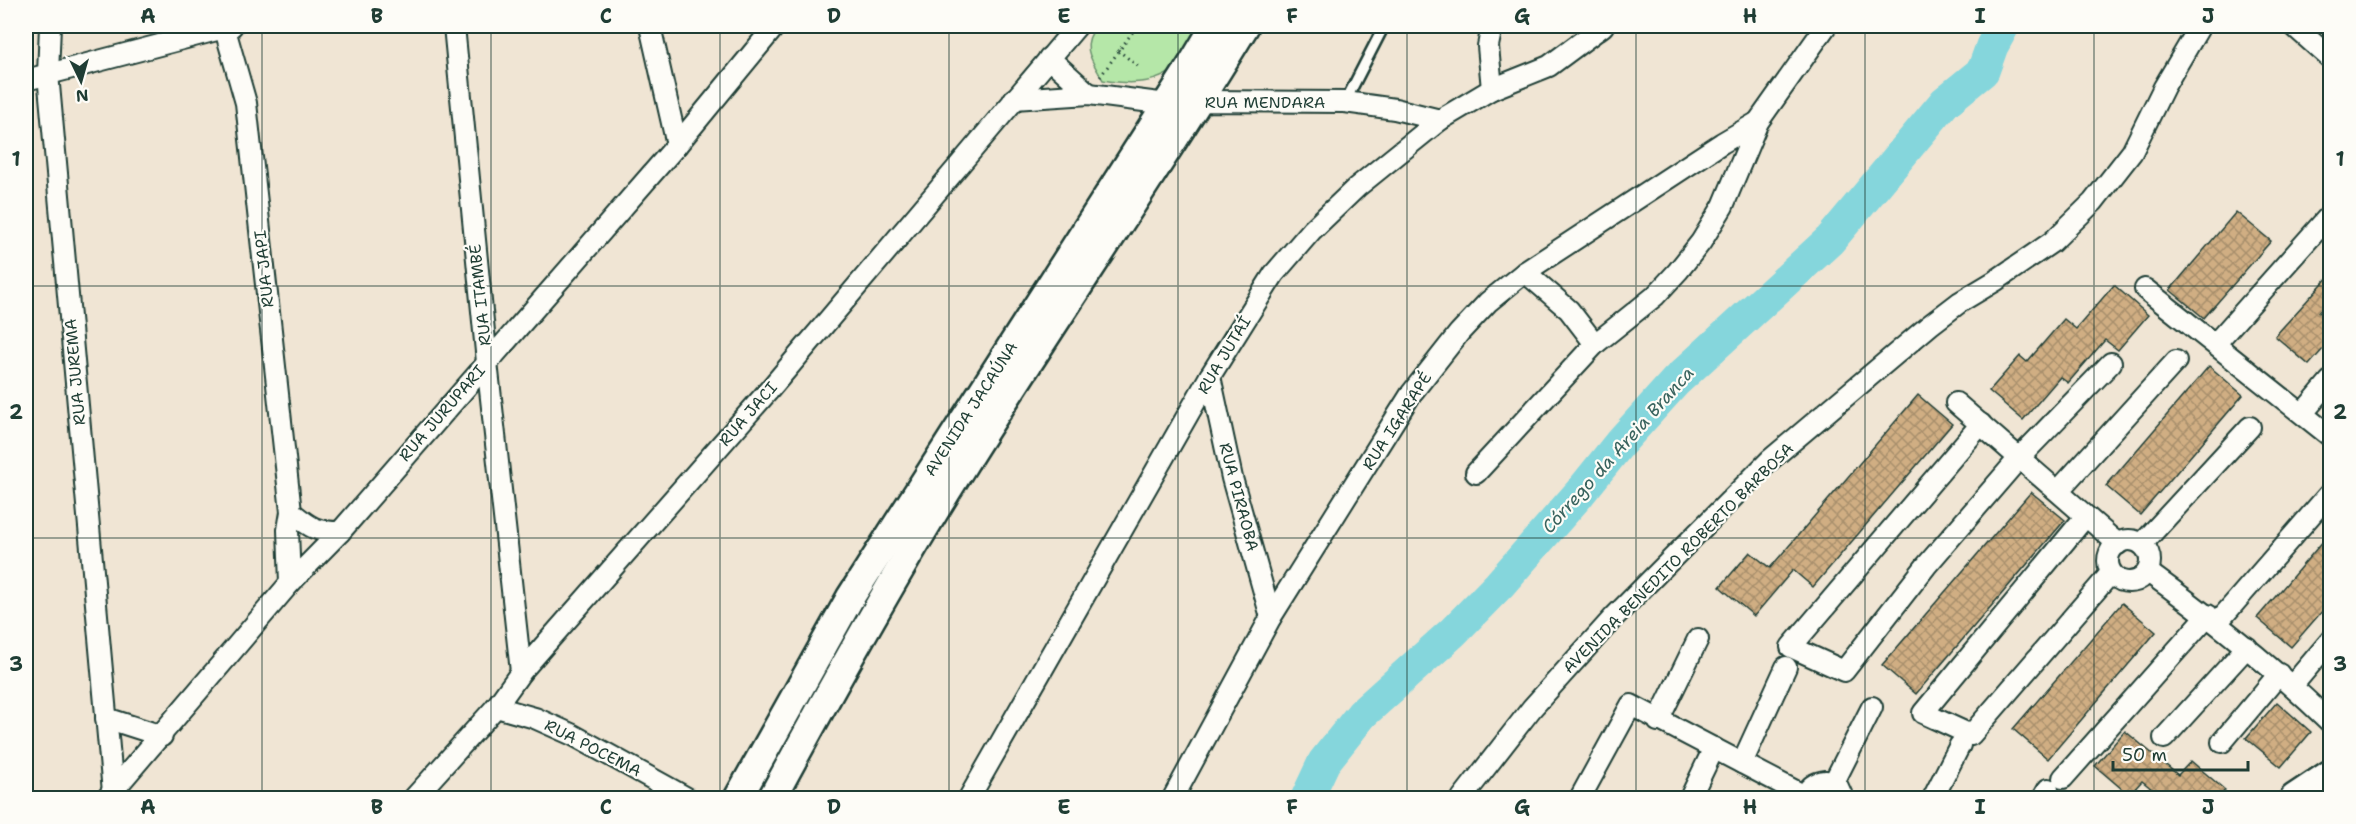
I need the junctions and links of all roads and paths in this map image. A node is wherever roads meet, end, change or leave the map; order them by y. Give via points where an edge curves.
1 (50, 26) edge
2 (227, 26) edge
3 (454, 26) edge
4 (650, 26) edge
5 (775, 26) edge
6 (1077, 26) edge
7 (1137, 26) edge
8 (1215, 26) edge
9 (1245, 26) edge
10 (1384, 26) edge
11 (1492, 26) edge
12 (1603, 26) edge
13 (1826, 26) edge
14 (2200, 26) edge
15 (2294, 26) edge
16 (1118, 50) junction
17 (1049, 58) junction
18 (2331, 58) edge
19 (1140, 68) dead end
20 (48, 74) junction
21 (26, 80) edge
22 (1492, 88) junction
23 (1089, 94) junction
24 (1014, 99) junction
25 (1199, 101) junction
26 (1345, 102) junction
27 (1167, 104) junction
28 (1440, 120) junction
29 (1758, 122) junction
30 (676, 145) junction
31 (2331, 215) edge
32 (1525, 272) junction
33 (2145, 289) dead end
34 (1595, 344) junction
35 (2216, 344) junction
36 (2176, 361) dead end
37 (487, 362) junction
38 (2111, 363) dead end
39 (1210, 376) junction
40 (2331, 381) edge
41 (1956, 403) dead end
42 (2303, 412) junction
43 (1981, 424) junction
44 (2250, 427) dead end
45 (2331, 436) edge
46 (2020, 458) junction
47 (1476, 473) dead end
48 (2058, 491) junction
49 (2330, 494) edge
50 (291, 512) junction
51 (2085, 517) junction
52 (340, 532) junction
53 (2118, 544) junction
54 (2142, 544) junction
55 (2148, 572) junction
56 (2111, 573) junction
57 (290, 583) junction
58 (1271, 617) junction
59 (2213, 619) junction
60 (1698, 639) dead end
61 (2331, 641) edge
62 (2247, 647) junction
63 (1786, 667) dead end
64 (521, 672) junction
65 (2285, 680) junction
66 (496, 707) junction
67 (1872, 707) dead end
68 (106, 718) junction
69 (1658, 721) junction
70 (2331, 722) edge
71 (162, 736) junction
72 (2164, 738) dead end
73 (2222, 742) dead end
74 (1960, 745) dead end
75 (1714, 748) junction
76 (1742, 763) junction
77 (2331, 774) edge
78 (2051, 788) edge
79 (1838, 791) edge
80 (110, 795) edge
81 (1805, 797) edge
82 (414, 798) edge
83 (687, 798) edge
84 (738, 798) edge
85 (772, 798) edge
86 (969, 798) edge
87 (1173, 798) edge
88 (1462, 798) edge
89 (1580, 798) edge
90 (1690, 798) edge
91 (1934, 798) edge
92 (2294, 798) edge

1 - 20 street, RUA JUREMA
2 - 20 street
2 - 50 street, RUA JAPI via 246,103
3 - 37 street, RUA ITAMBÉ
4 - 30 street
5 - 30 street, RUA JURUPARI
6 - 17 street, RUA JACI
7 - 16 path
8 - 27 street, AVENIDA JACAÚNA
9 - 25 street, AVENIDA JACAÚNA
10 - 26 lane
11 - 22 street via 1488,46
12 - 22 street, RUA JUTAÍ via 1549,66
13 - 29 street, RUA IGARAPÉ
14 - 88 street, AVENIDA BENEDITO ROBERTO BARBOSA via 2164,87 2133,152 2093,202 2052,242 1930,325 1770,460 1614,617 1532,708
15 - 18 street
16 - 19 path
16 - 23 path
17 - 23 street
17 - 24 street, RUA JACI
20 - 21 street
20 - 68 street, RUA JUREMA
22 - 28 street, RUA JUTAÍ
23 - 24 street, RUA MENDARA
23 - 27 street, RUA MENDARA
24 - 64 street, RUA JACI via 770,389
25 - 26 street, RUA MENDARA
25 - 27 street, RUA MENDARA
25 - 85 street, AVENIDA JACAÚNA via 960,470 848,657
26 - 28 street, RUA MENDARA
27 - 84 street, AVENIDA JACAÚNA via 850,598
28 - 39 street, RUA JUTAÍ via 1357,187 1312,230 1274,274
29 - 32 street, RUA IGARAPÉ
29 - 34 street, RUA IGARAPÉ via 1723,206 1701,242 1655,296
30 - 37 street, RUA JURUPARI
31 - 35 street
32 - 34 street via 1569,310
32 - 58 street, RUA IGARAPÉ via 1488,302 1459,333 1411,394
33 - 35 street
34 - 47 street, RUA IGARAPÉ
35 - 42 street
36 - 48 street
37 - 52 street, RUA JURUPARI
37 - 64 street, RUA ITAMBÉ
38 - 46 street
39 - 58 street, RUA PIRAOBA via 1232,478
39 - 86 street, RUA JUTAÍ
40 - 42 street
41 - 43 street
42 - 45 street
43 - 46 street
43 - 46 street via 1791,647 1844,671 1926,566
44 - 54 street
46 - 48 street
48 - 51 street
49 - 59 street
50 - 52 street via 312,529
50 - 57 street, RUA JAPI
51 - 53 street
51 - 56 street via 1923,713 1971,735
52 - 57 street, RUA JURUPARI
53 - 54 street via 2130,540
53 - 56 street via 2109,554
54 - 55 street via 2150,554
55 - 56 street via 2130,583
55 - 59 street
57 - 71 street, RUA JURUPARI
58 - 87 street, RUA IGARAPÉ
59 - 62 street
59 - 78 street
60 - 69 street
61 - 65 street
62 - 65 street
62 - 72 street
63 - 76 street
64 - 66 street, RUA JACI
65 - 70 street
65 - 73 street
66 - 82 street, RUA JACI
66 - 83 street, RUA POCEMA via 573,735
67 - 79 street
68 - 71 street
68 - 80 street, RUA JUREMA
69 - 75 street
69 - 89 street via 1631,705
71 - 80 street, RUA JURUPARI
74 - 91 street
75 - 76 street
75 - 90 street
76 - 81 street
77 - 92 street
79 - 81 street via 1826,781 1813,785

